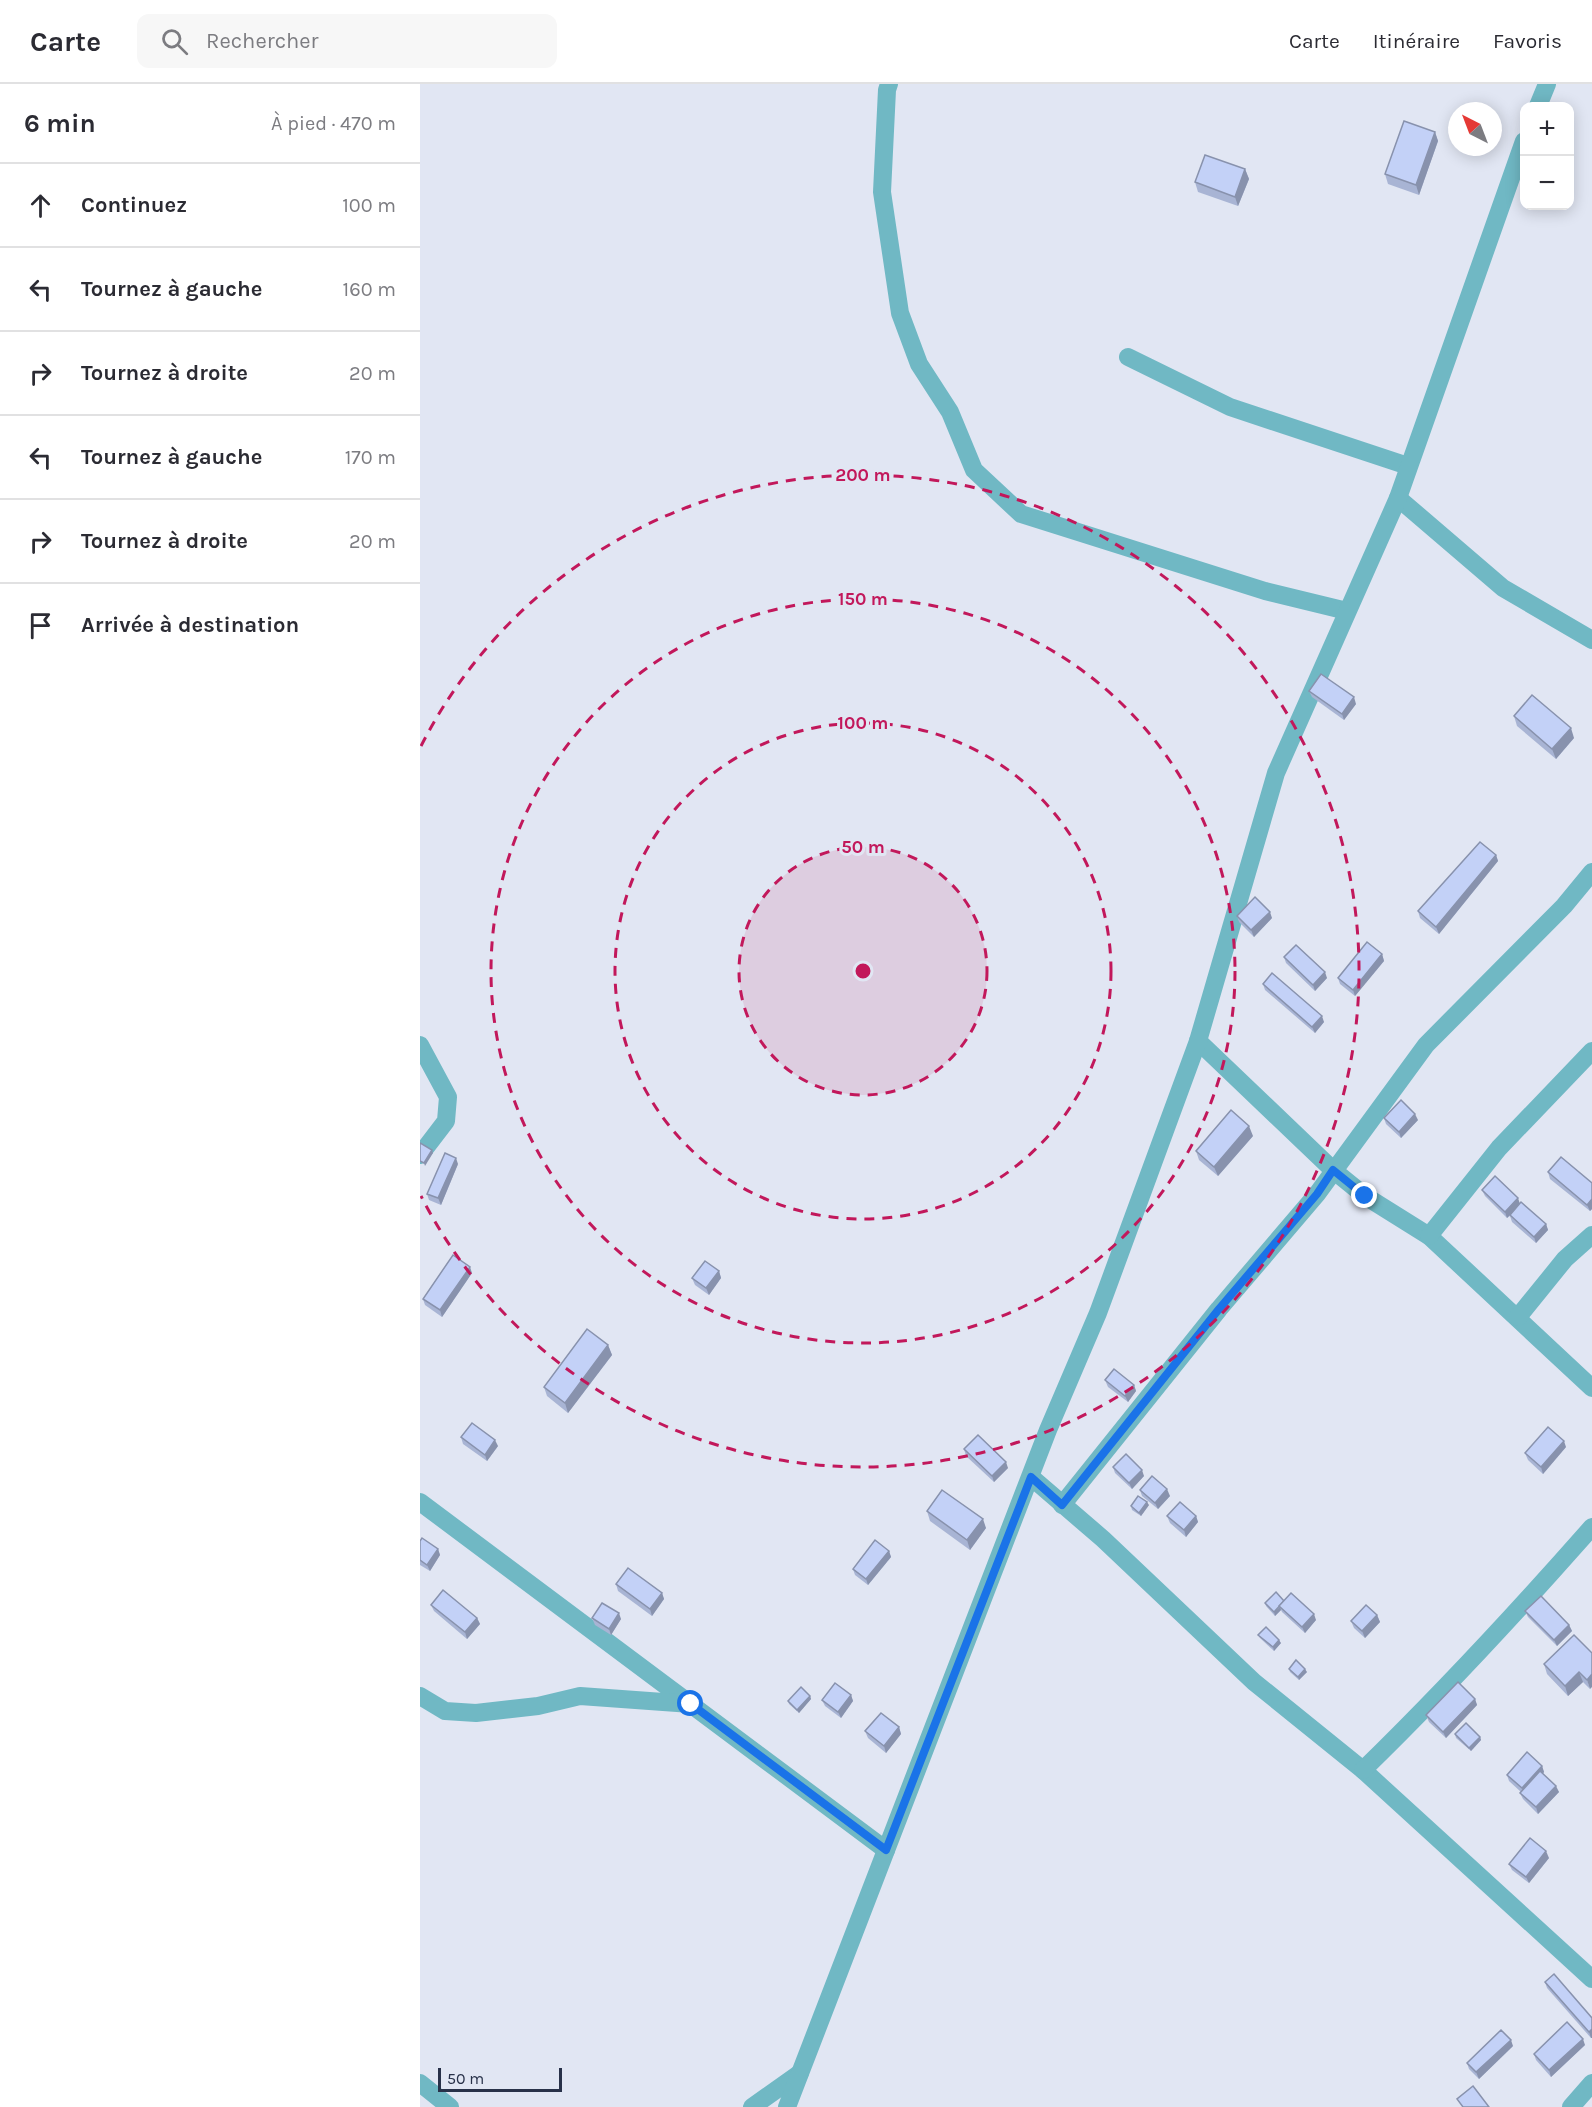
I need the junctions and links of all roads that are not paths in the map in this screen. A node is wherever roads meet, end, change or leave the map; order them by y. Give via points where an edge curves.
1 (1547, 84) edge
2 (886, 86) edge
3 (1540, 102) edge
4 (1520, 152) edge
5 (1128, 357) dead end
6 (1408, 466) junction
7 (1398, 498) junction
8 (1347, 611) junction
9 (1592, 640) edge
10 (1592, 872) edge
11 (1198, 1041) junction
12 (420, 1045) edge
13 (1592, 1051) edge
14 (420, 1155) edge
15 (1333, 1170) junction
16 (1592, 1235) edge
17 (1429, 1236) junction
18 (1518, 1317) junction
19 (1592, 1388) edge
20 (1031, 1477) junction
21 (420, 1502) edge
22 (1062, 1505) junction
23 (1592, 1527) edge
24 (420, 1696) edge
25 (691, 1704) junction
26 (1363, 1770) junction
27 (886, 1850) junction
28 (1592, 1979) edge
29 (800, 2073) junction
30 (420, 2082) edge
31 (1592, 2083) edge
32 (448, 2106) edge
33 (791, 2106) edge
34 (752, 2107) edge
35 (1571, 2107) edge

1 - 3 street
2 - 8 street via 882,192 900,313 919,364 950,412 974,470 1021,514 1265,591
4 - 6 street
5 - 6 street via 1230,407
6 - 7 street
7 - 8 street
7 - 9 street via 1503,588
8 - 11 street via 1276,773
10 - 15 street via 1564,906 1426,1045
11 - 15 street
11 - 20 street via 1098,1313
12 - 14 street via 448,1097 446,1121
13 - 17 street via 1499,1149
15 - 17 street via 1365,1196
15 - 22 street
16 - 18 street via 1565,1259
17 - 18 street
18 - 19 street
20 - 22 street
20 - 27 street
21 - 25 street
22 - 26 street via 1254,1682
23 - 26 street via 1433,1702
24 - 25 street via 445,1711 476,1713 538,1706 580,1696
25 - 27 street
26 - 28 street
27 - 29 street
29 - 33 street
29 - 34 street
30 - 32 street
31 - 35 street

